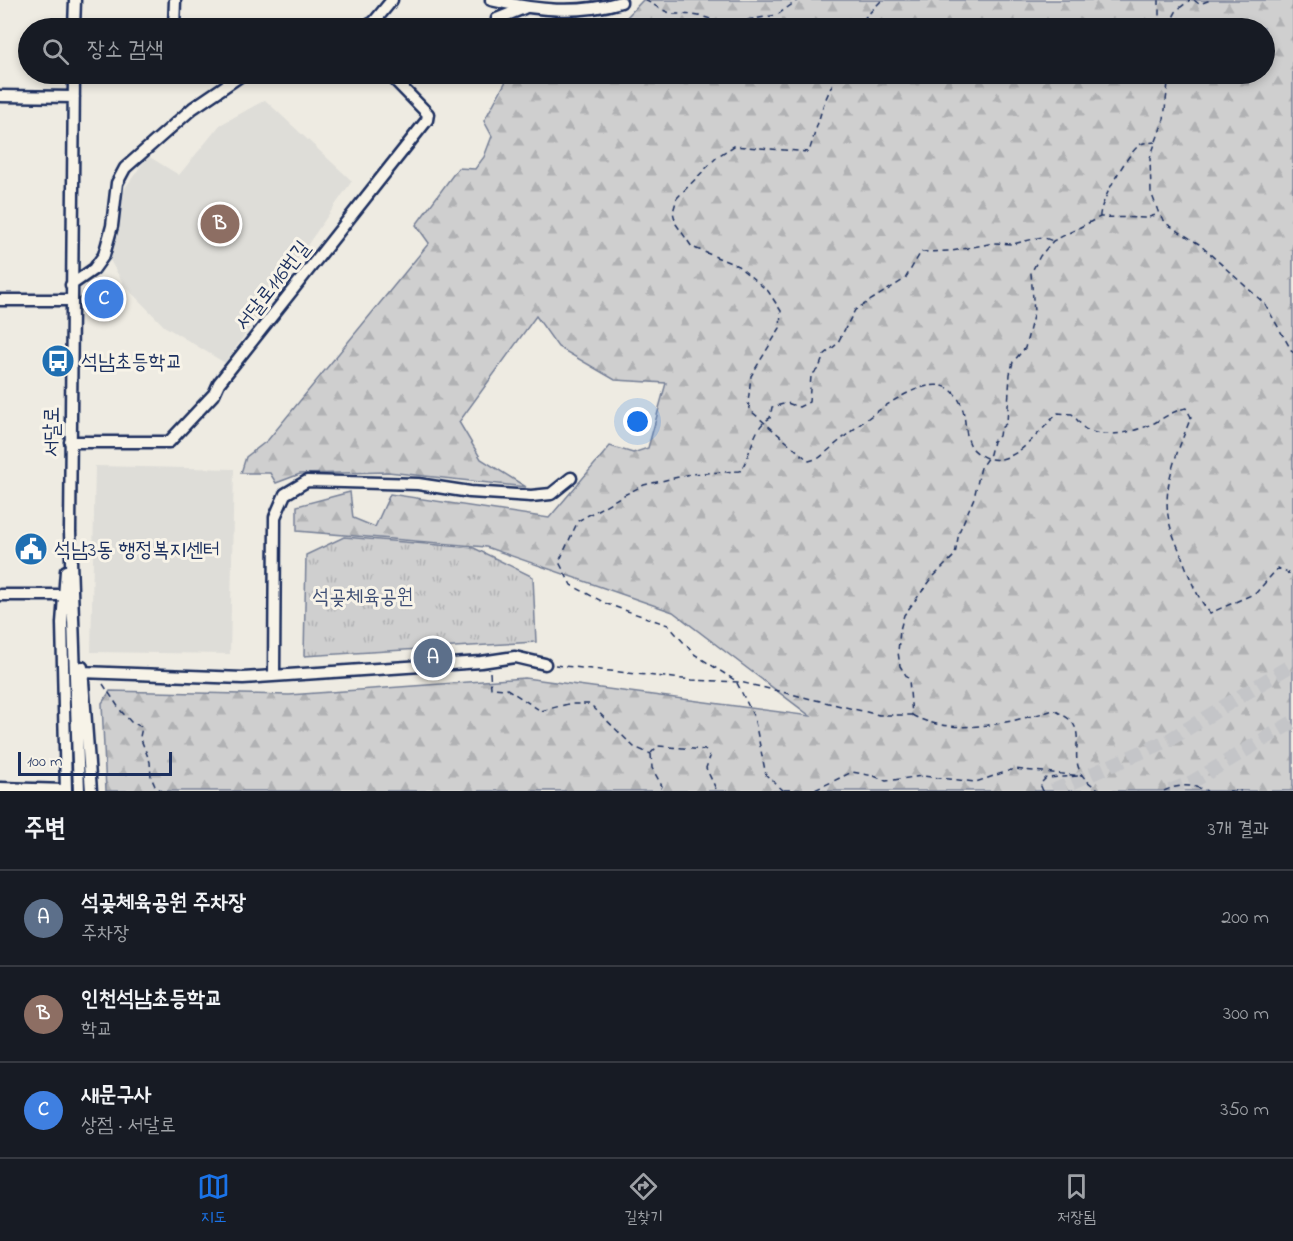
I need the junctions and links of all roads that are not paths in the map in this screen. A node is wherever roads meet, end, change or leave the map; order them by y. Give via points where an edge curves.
1 (75, 0) edge
2 (175, 0) edge
3 (392, 0) edge
4 (491, 0) edge
5 (621, 2) dead end
6 (545, 5) edge
7 (525, 7) junction
8 (75, 18) edge
9 (174, 18) edge
10 (377, 18) edge
11 (499, 18) edge
12 (74, 84) edge
13 (228, 84) edge
14 (399, 84) edge
15 (0, 96) edge
16 (74, 97) junction
17 (71, 285) junction
18 (0, 300) edge
19 (71, 300) junction
20 (70, 442) junction
21 (571, 478) dead end
22 (70, 532) junction
23 (0, 595) edge
24 (63, 595) junction
25 (545, 664) road end
26 (88, 672) junction
27 (274, 675) junction
28 (0, 788) edge
29 (66, 790) edge
30 (79, 791) edge
31 (91, 791) edge

1 - 8 street
2 - 9 street
3 - 10 street
4 - 7 street
5 - 6 street via 602,8 562,11
6 - 7 street
7 - 11 street
12 - 16 street, 서달로
13 - 17 street via 193,108 125,168 117,183 104,255 94,269
14 - 20 street, 서달로116번길 via 428,114 427,120 214,394 169,442
15 - 16 street
16 - 17 street, 서달로
17 - 19 street, 서달로
18 - 19 street
19 - 20 street, 서달로
20 - 22 street, 서달로
21 - 27 street via 551,494 531,496 374,482 307,481 296,486 285,494 275,517
22 - 24 street
22 - 26 street
22 - 30 street, 서달로
23 - 24 street
24 - 29 street
25 - 27 street via 515,657
26 - 27 street via 180,677
26 - 31 street
28 - 29 street

